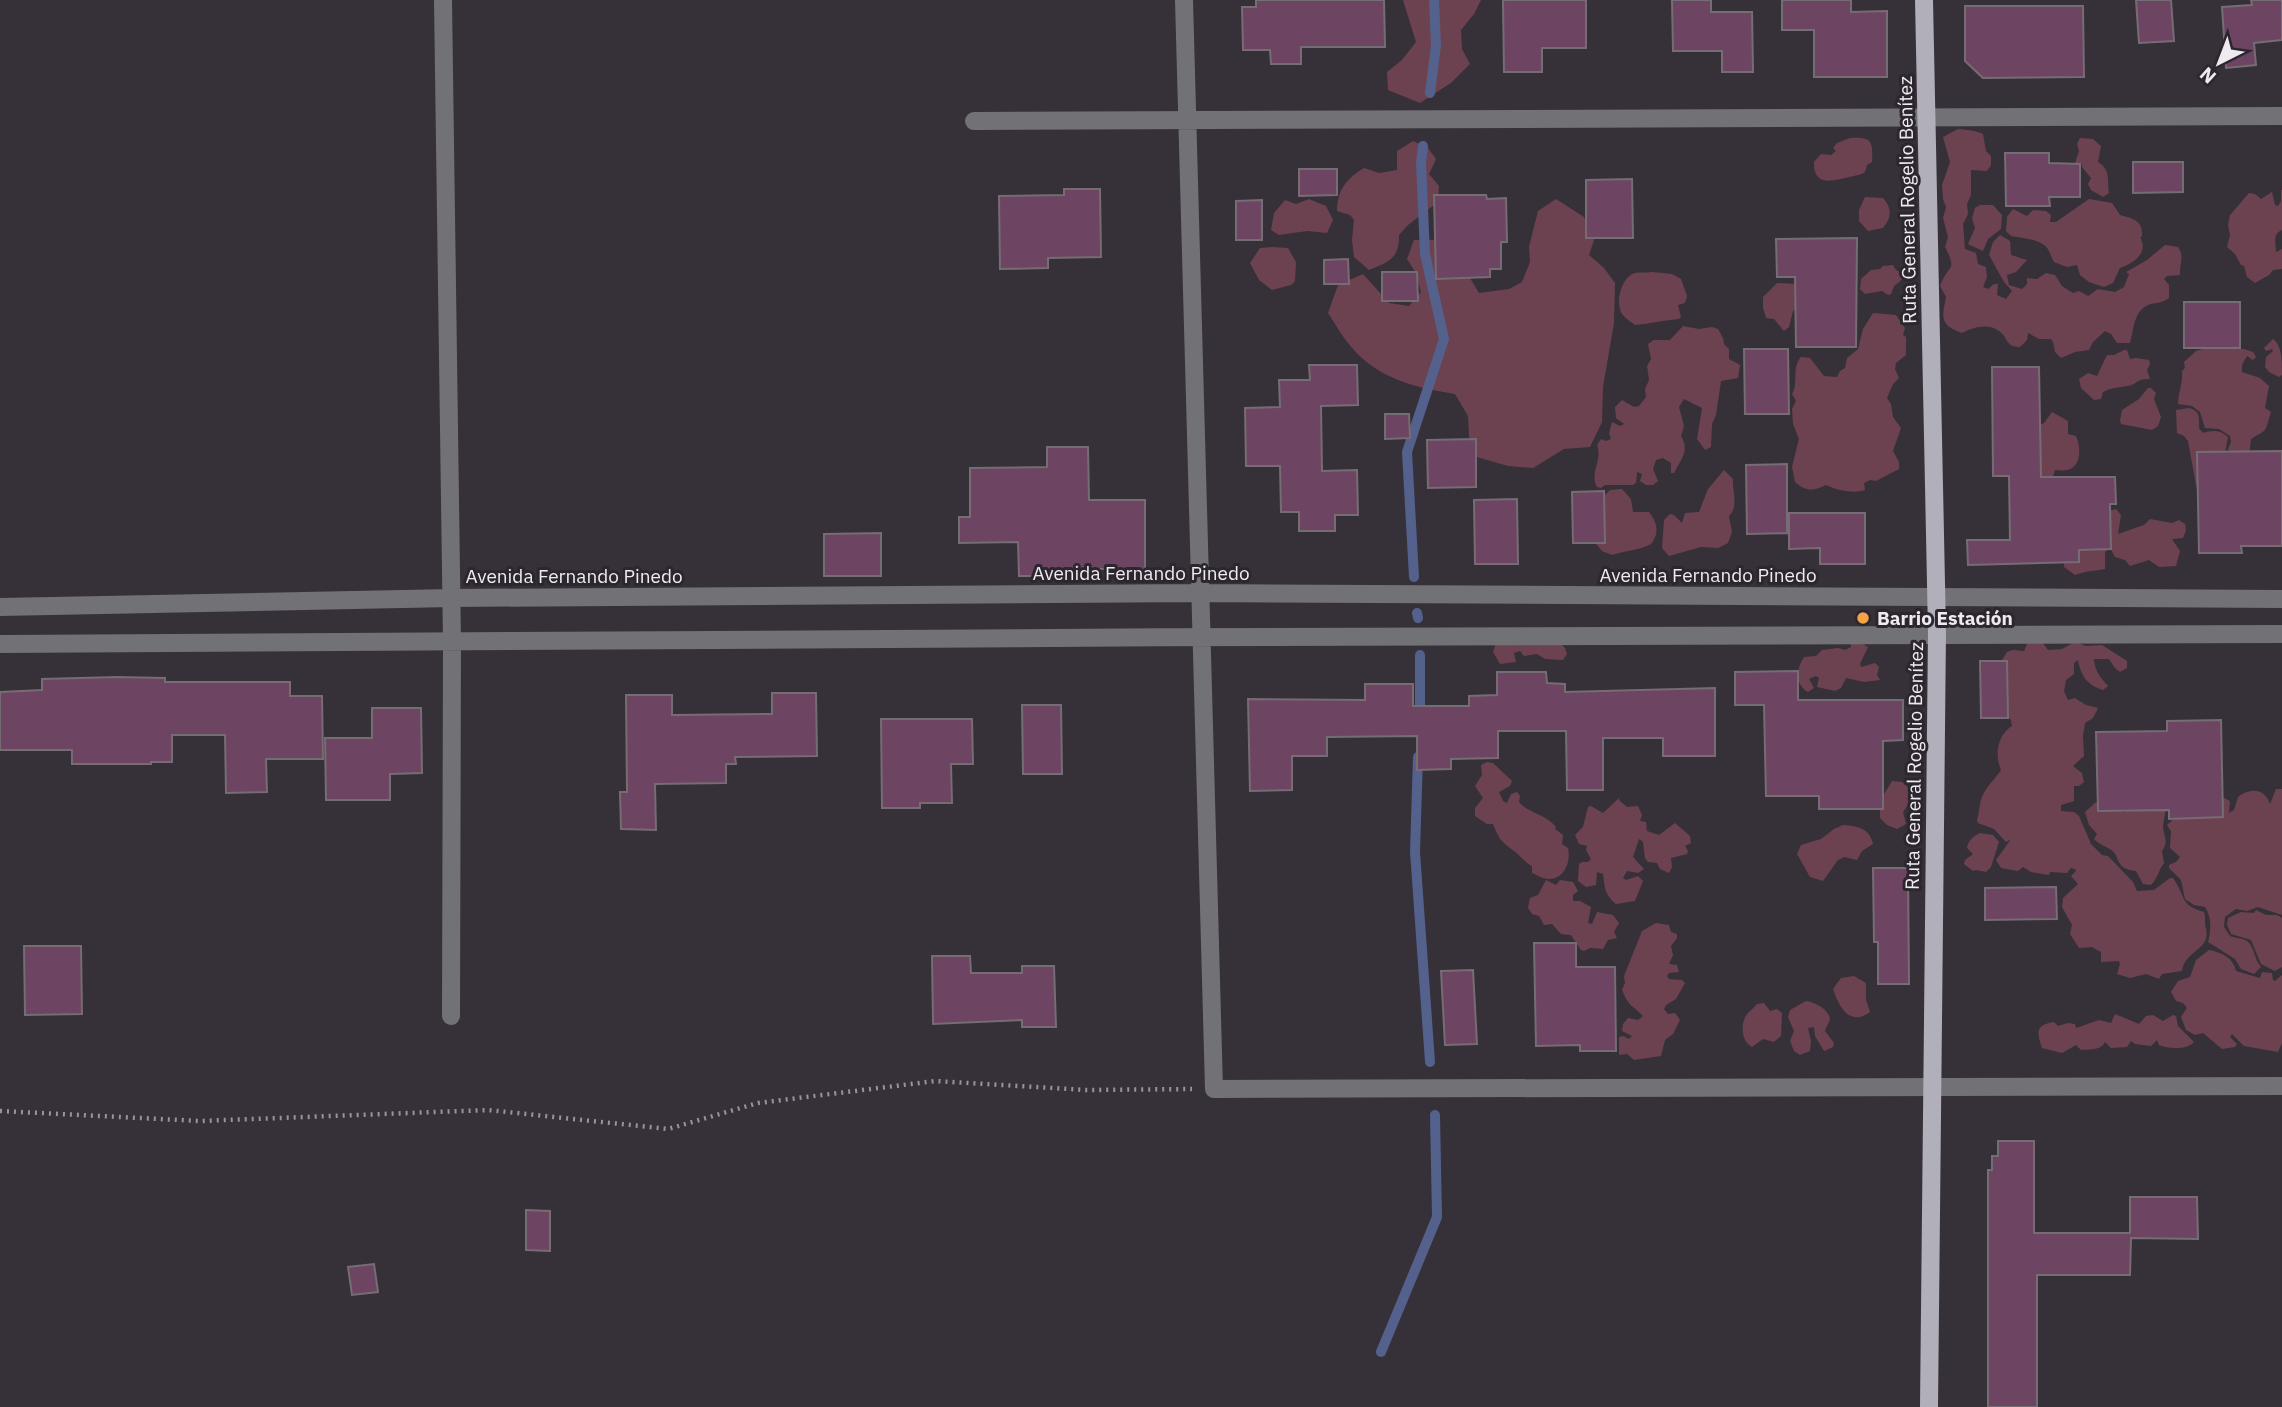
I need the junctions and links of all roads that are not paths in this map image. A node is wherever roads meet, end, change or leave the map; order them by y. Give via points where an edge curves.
1 (443, 0) edge
2 (1184, 0) edge
3 (1924, 0) edge
4 (2282, 116) edge
5 (1926, 117) junction
6 (974, 121) dead end
7 (1187, 121) junction
8 (1200, 593) junction
9 (1936, 597) junction
10 (452, 598) junction
11 (2282, 599) edge
12 (0, 607) edge
13 (1937, 632) junction
14 (2282, 634) edge
15 (1202, 638) junction
16 (453, 643) junction
17 (0, 644) edge
18 (450, 1016) dead end
19 (2282, 1086) edge
20 (1932, 1087) junction
21 (1928, 1407) edge

1 - 10 street
2 - 7 street
3 - 5 main road, Ruta General Rogelio Benítez
4 - 5 street
5 - 7 street
5 - 9 main road, Ruta General Rogelio Benítez
6 - 7 street
7 - 8 street
8 - 9 street, Avenida Fernando Pinedo
8 - 10 street, Avenida Fernando Pinedo
8 - 15 street
9 - 11 street, Avenida Fernando Pinedo
9 - 13 main road, Ruta General Rogelio Benítez
10 - 12 street, Avenida Fernando Pinedo
10 - 16 street
13 - 14 street
13 - 15 street
13 - 20 main road, Ruta General Rogelio Benítez
15 - 16 street
15 - 20 street via 1214,1089
16 - 17 street
16 - 18 street
19 - 20 street
20 - 21 main road, Ruta General Rogelio Benítez

